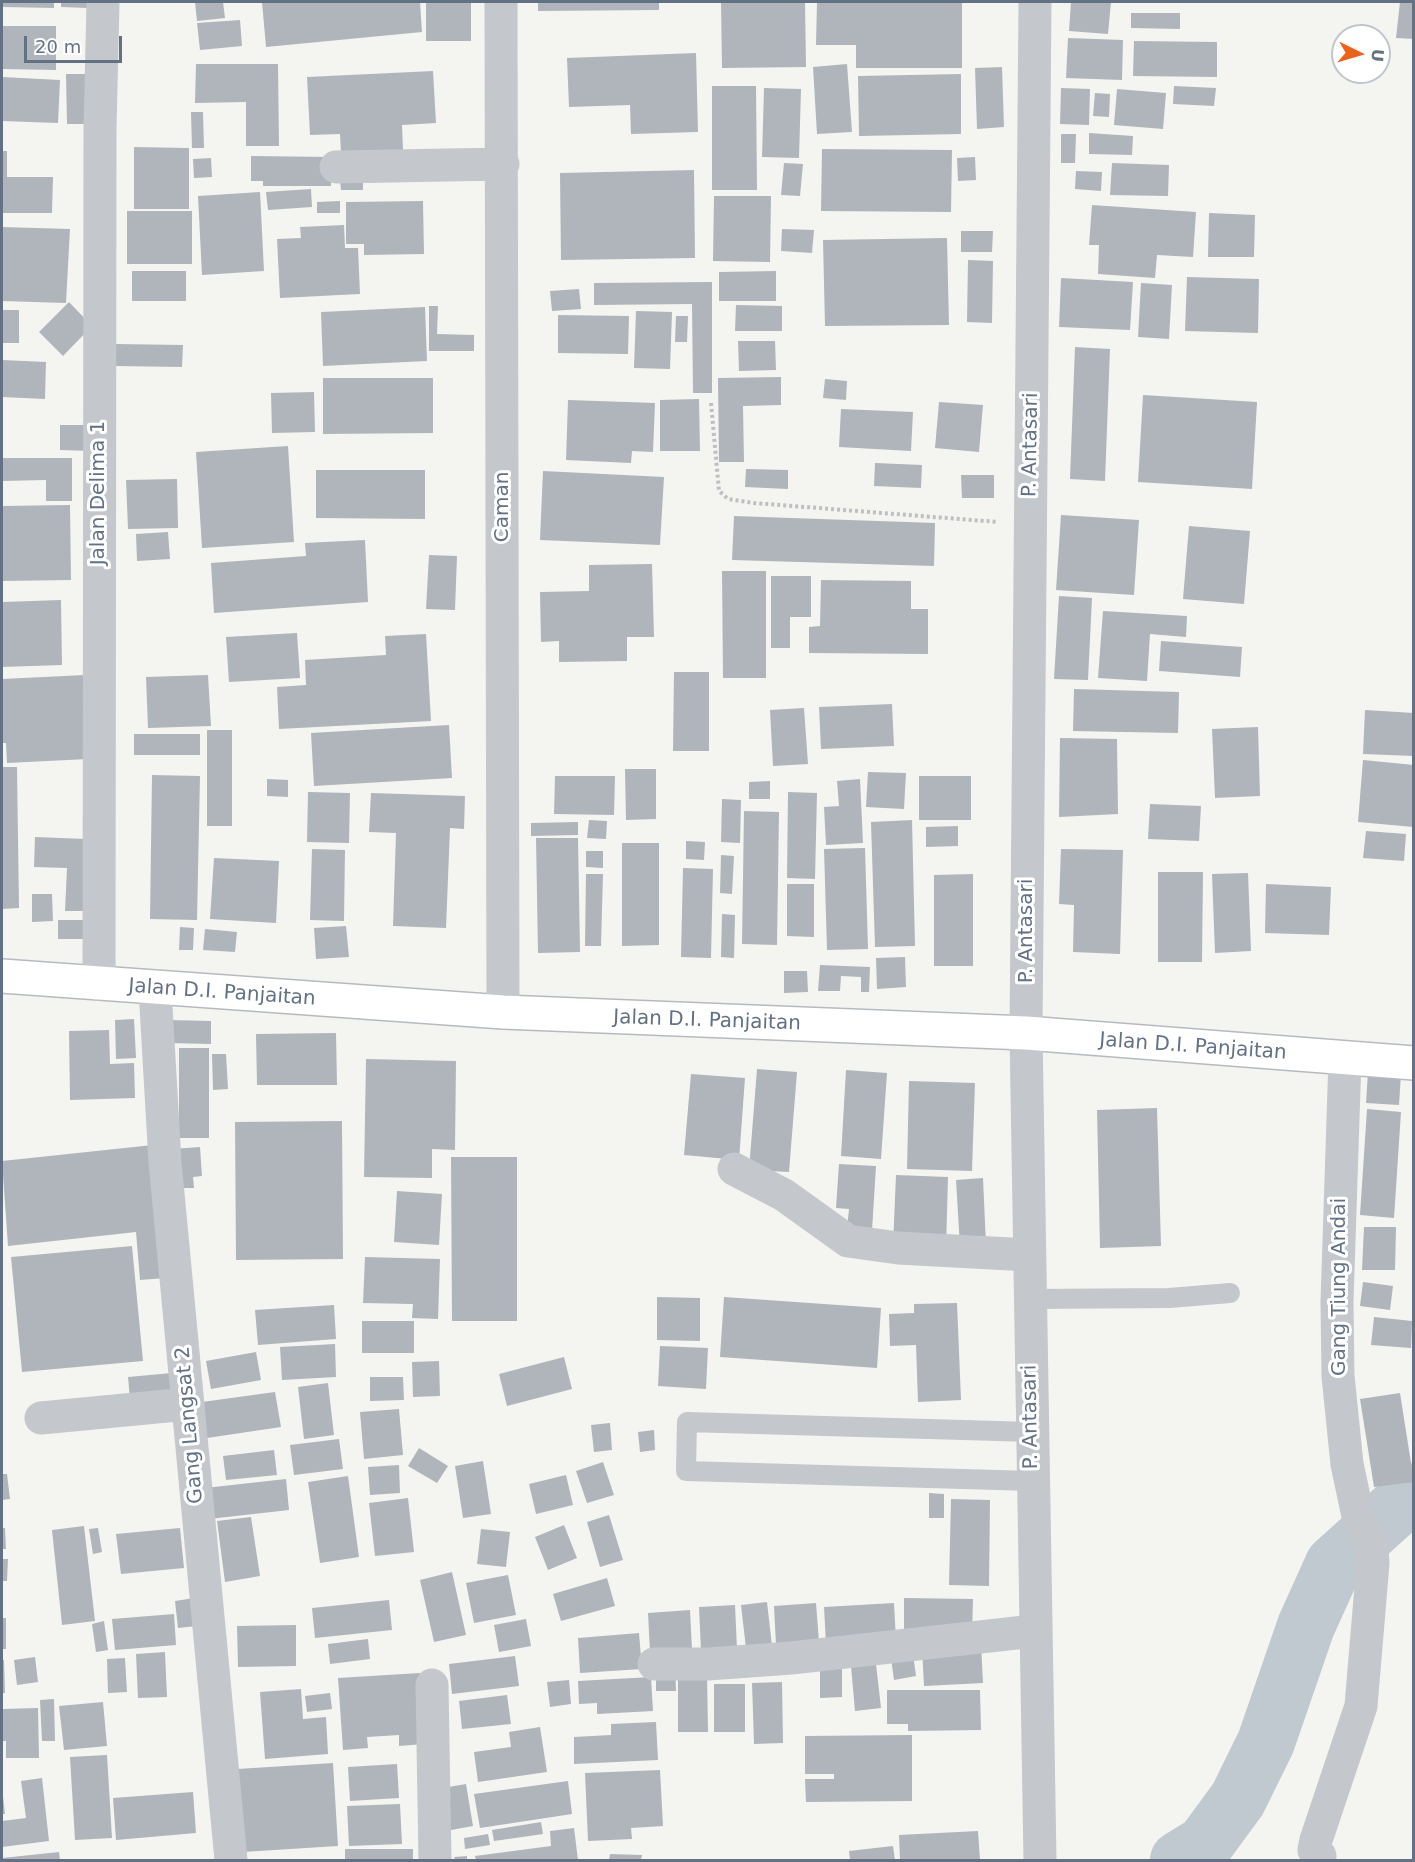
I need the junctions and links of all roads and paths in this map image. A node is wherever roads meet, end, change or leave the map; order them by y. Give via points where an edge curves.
1 (103, 2) edge
2 (501, 2) edge
3 (1035, 2) edge
4 (503, 164) junction
5 (336, 167) dead end
6 (711, 403) dead end
7 (1030, 524) junction
8 (2, 976) edge
9 (99, 984) junction
10 (155, 989) junction
11 (503, 1012) junction
12 (1026, 1034) junction
13 (1345, 1058) junction
14 (1413, 1063) edge
15 (734, 1169) dead end
16 (1029, 1255) junction
17 (1230, 1293) dead end
18 (1030, 1299) junction
19 (188, 1404) junction
20 (41, 1418) dead end
21 (1032, 1432) junction
22 (1032, 1481) junction
23 (1034, 1631) junction
24 (654, 1664) dead end
25 (432, 1685) dead end
26 (1320, 1856) dead end
27 (231, 1860) edge
28 (435, 1860) edge
29 (1040, 1860) edge

1 - 9 street, Jalan Delima 1 via 99,153
2 - 4 street, Caman
3 - 7 street, P. Antasari
4 - 5 street
4 - 11 street, Caman
6 - 7 path via 719,491 728,499
7 - 12 street, P. Antasari
8 - 9 street, Jalan D.I. Panjaitan
9 - 10 street, Jalan D.I. Panjaitan
10 - 11 street, Jalan D.I. Panjaitan
10 - 19 street, Gang Langsat 2 via 165,1162
11 - 12 street, Jalan D.I. Panjaitan
12 - 13 street, Jalan D.I. Panjaitan
12 - 16 street, P. Antasari
13 - 14 street, Jalan D.I. Panjaitan
13 - 26 street, Gang Tiung Andai via 1338,1376 1342,1427 1373,1563 1361,1706 1316,1840 1314,1850
15 - 16 street via 784,1195 848,1240 898,1248
16 - 18 street, P. Antasari
17 - 18 lane via 1168,1298
18 - 21 street, P. Antasari
19 - 20 street
19 - 27 street, Gang Langsat 2
21 - 22 street, P. Antasari
21 - 22 lane via 687,1422 686,1471
22 - 23 street, P. Antasari
23 - 24 street via 791,1659
23 - 29 street, P. Antasari
25 - 28 street

